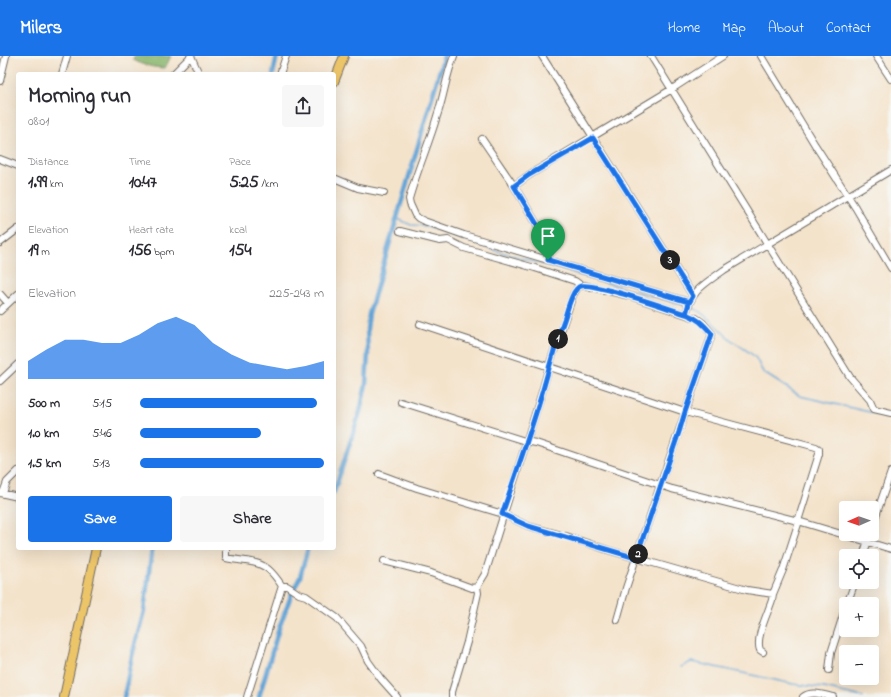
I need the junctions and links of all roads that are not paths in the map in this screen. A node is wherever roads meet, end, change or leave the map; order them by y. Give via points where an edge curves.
1 (6, 56) edge
2 (68, 56) edge
3 (191, 56) edge
4 (286, 56) edge
5 (344, 56) edge
6 (454, 56) edge
7 (542, 56) edge
8 (651, 56) edge
9 (723, 56) edge
10 (761, 56) edge
11 (876, 56) edge
12 (63, 72) edge
13 (175, 72) edge
14 (198, 72) edge
15 (281, 72) edge
16 (336, 77) edge
17 (891, 79) edge
18 (0, 81) edge
19 (672, 89) junction
20 (593, 138) junction
21 (482, 139) dead end
22 (0, 159) edge
23 (16, 165) edge
24 (891, 170) edge
25 (336, 179) edge
26 (514, 186) junction
27 (384, 193) dead end
28 (848, 196) junction
29 (16, 230) edge
30 (400, 231) dead end
31 (0, 242) edge
32 (767, 245) junction
33 (548, 260) junction
34 (891, 268) edge
35 (580, 286) junction
36 (0, 294) edge
37 (16, 296) edge
38 (693, 296) junction
39 (8, 303) junction
40 (689, 303) junction
41 (0, 311) edge
42 (686, 313) junction
43 (420, 324) dead end
44 (16, 366) edge
45 (549, 367) junction
46 (0, 381) edge
47 (400, 402) dead end
48 (685, 412) junction
49 (891, 413) edge
50 (526, 441) junction
51 (891, 472) edge
52 (16, 473) edge
53 (379, 474) dead end
54 (660, 486) junction
55 (2, 493) edge
56 (16, 496) edge
57 (879, 507) edge
58 (502, 514) junction
59 (798, 521) junction
60 (867, 543) junction
61 (865, 549) edge
62 (891, 549) edge
63 (96, 550) edge
64 (226, 550) edge
65 (636, 558) junction
66 (384, 561) dead end
67 (282, 586) junction
68 (477, 587) junction
69 (773, 594) junction
70 (617, 620) dead end
71 (839, 627) edge
72 (763, 652) dead end
73 (829, 670) dead end
74 (64, 697) edge
75 (246, 697) edge
76 (397, 697) edge
77 (452, 697) edge
78 (803, 697) edge
79 (833, 697) edge

1 - 18 street
2 - 12 street
3 - 13 street
3 - 14 street
4 - 15 street
5 - 16 main road
6 - 33 street via 436,121 413,185 410,204 418,218 424,221
7 - 20 street
8 - 19 street
9 - 19 street
10 - 28 street
11 - 17 street
19 - 20 street
19 - 32 street
20 - 26 street
20 - 38 street
21 - 26 street
22 - 23 street
24 - 28 street
25 - 27 street via 358,188
26 - 33 street via 550,246
28 - 32 street
28 - 34 street
29 - 31 street
30 - 35 street via 440,241 448,240 464,248 575,281
32 - 38 street via 724,270 699,288
32 - 49 street via 850,377 870,400 874,409
33 - 40 street
35 - 42 street via 599,288
35 - 45 street via 573,295
36 - 39 street
37 - 39 street
38 - 40 street
39 - 41 street
40 - 42 street
42 - 48 street via 703,323 712,334
43 - 45 street
44 - 46 street
45 - 48 street
45 - 50 street
47 - 50 street
48 - 54 street
48 - 59 street via 819,449 820,454
50 - 54 street
50 - 58 street
51 - 57 street
52 - 55 street via 7,482
53 - 58 street
54 - 59 street
54 - 65 street
55 - 56 street
58 - 65 street via 528,526
58 - 68 street via 485,574
59 - 60 street
59 - 69 street
60 - 61 street
60 - 62 street
63 - 74 main road
64 - 67 street via 226,558 262,565
65 - 69 street via 747,590
65 - 70 street
66 - 68 street via 431,573 472,588
67 - 75 street
67 - 76 street via 311,599 337,618 361,646 368,661
68 - 77 street via 478,593 467,642
69 - 72 street via 759,638 758,646
71 - 73 street
78 - 79 street via 814,694

